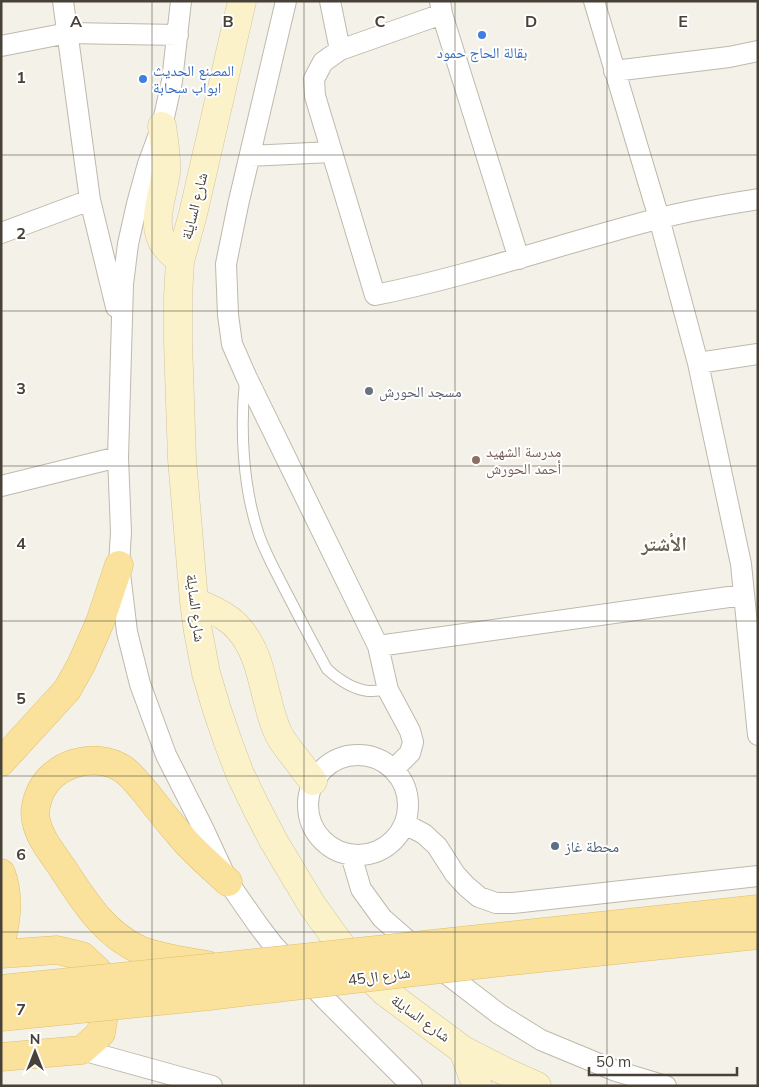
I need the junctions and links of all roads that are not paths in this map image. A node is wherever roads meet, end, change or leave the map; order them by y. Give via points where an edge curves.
1 (63, 1) edge
2 (181, 1) edge
3 (242, 1) edge
4 (286, 1) edge
5 (330, 1) edge
6 (595, 2) edge
7 (441, 8) edge
8 (68, 33) junction
9 (178, 35) junction
10 (1, 46) edge
11 (340, 50) junction
12 (758, 51) edge
13 (614, 71) junction
14 (162, 126) junction
15 (331, 152) junction
16 (250, 156) junction
17 (758, 199) edge
18 (90, 200) junction
19 (659, 218) junction
20 (1, 232) edge
21 (519, 259) junction
22 (180, 261) junction
23 (121, 326) junction
24 (758, 354) edge
25 (698, 363) junction
26 (246, 376) junction
27 (118, 457) junction
28 (1, 486) edge
29 (749, 563) edge
30 (119, 565) junction
31 (744, 595) junction
32 (194, 601) junction
33 (378, 646) junction
34 (388, 690) junction
35 (758, 735) edge
36 (1, 762) edge
37 (394, 769) junction
38 (314, 781) junction
39 (405, 824) junction
40 (351, 855) junction
41 (1, 873) edge
42 (758, 876) edge
43 (228, 882) junction
44 (758, 909) edge
45 (758, 935) edge
46 (1, 941) edge
47 (1, 954) edge
48 (218, 967) junction
49 (1, 988) edge
50 (1, 1018) edge
51 (82, 1050) junction
52 (463, 1050) junction
53 (1, 1056) edge
54 (212, 1086) edge
55 (412, 1086) edge
56 (478, 1086) edge
57 (537, 1086) edge
58 (666, 1086) edge

1 - 8 street
2 - 9 street
3 - 22 main road, شارع السايلة
4 - 16 street
5 - 11 street
6 - 13 street
7 - 11 street
7 - 21 street
8 - 9 street
8 - 10 street
8 - 18 street
9 - 14 street
11 - 15 street via 323,62 314,79 315,96
12 - 13 street
13 - 19 street
14 - 22 main road via 166,173 157,224 166,247
14 - 23 street via 136,204 124,276
15 - 16 street
15 - 21 street via 375,295
16 - 26 street via 226,264 232,344
17 - 19 street
18 - 20 street
18 - 23 street
19 - 21 street
19 - 25 street
22 - 32 main road, شارع السايلة via 178,342 182,459
23 - 27 street
24 - 25 street
25 - 29 street
26 - 33 street
26 - 34 lane via 242,405 248,491 258,533 273,567 327,669 353,687 368,691
27 - 28 street
27 - 30 street
29 - 31 street
30 - 36 main road via 100,622 67,690
30 - 43 street via 127,632 140,684 166,755
31 - 33 street
31 - 35 street
32 - 38 main road via 227,618 248,641 255,655 275,728
32 - 52 main road, شارع السايلة via 204,664 217,710 240,774 273,840 312,905 350,958 385,992
33 - 34 street
34 - 37 street via 410,731 412,742 410,753
37 - 38 street via 366,755 351,755 323,768
37 - 39 street via 408,795
38 - 40 street via 309,794 310,821 326,844
39 - 40 street via 398,836 377,851
39 - 42 street via 424,834 437,846 466,886 479,897 496,903
40 - 58 street via 362,889 382,918 499,1014 541,1040 616,1072
41 - 46 main road via 6,895
43 - 48 main road, bridge via 181,836 134,778 111,763 97,760 70,764 58,771 40,792 35,819 39,832 86,904 103,924 118,938 140,950
43 - 55 street via 274,946
44 - 48 main road, شارع ال45, bridge
45 - 50 main road, شارع ال45, bridge
47 - 51 main road via 57,950 82,956 99,972 106,1002 101,1033
48 - 49 main road, شارع ال45, bridge
51 - 53 main road
51 - 54 street
52 - 56 main road
52 - 57 main road, شارع السايلة

